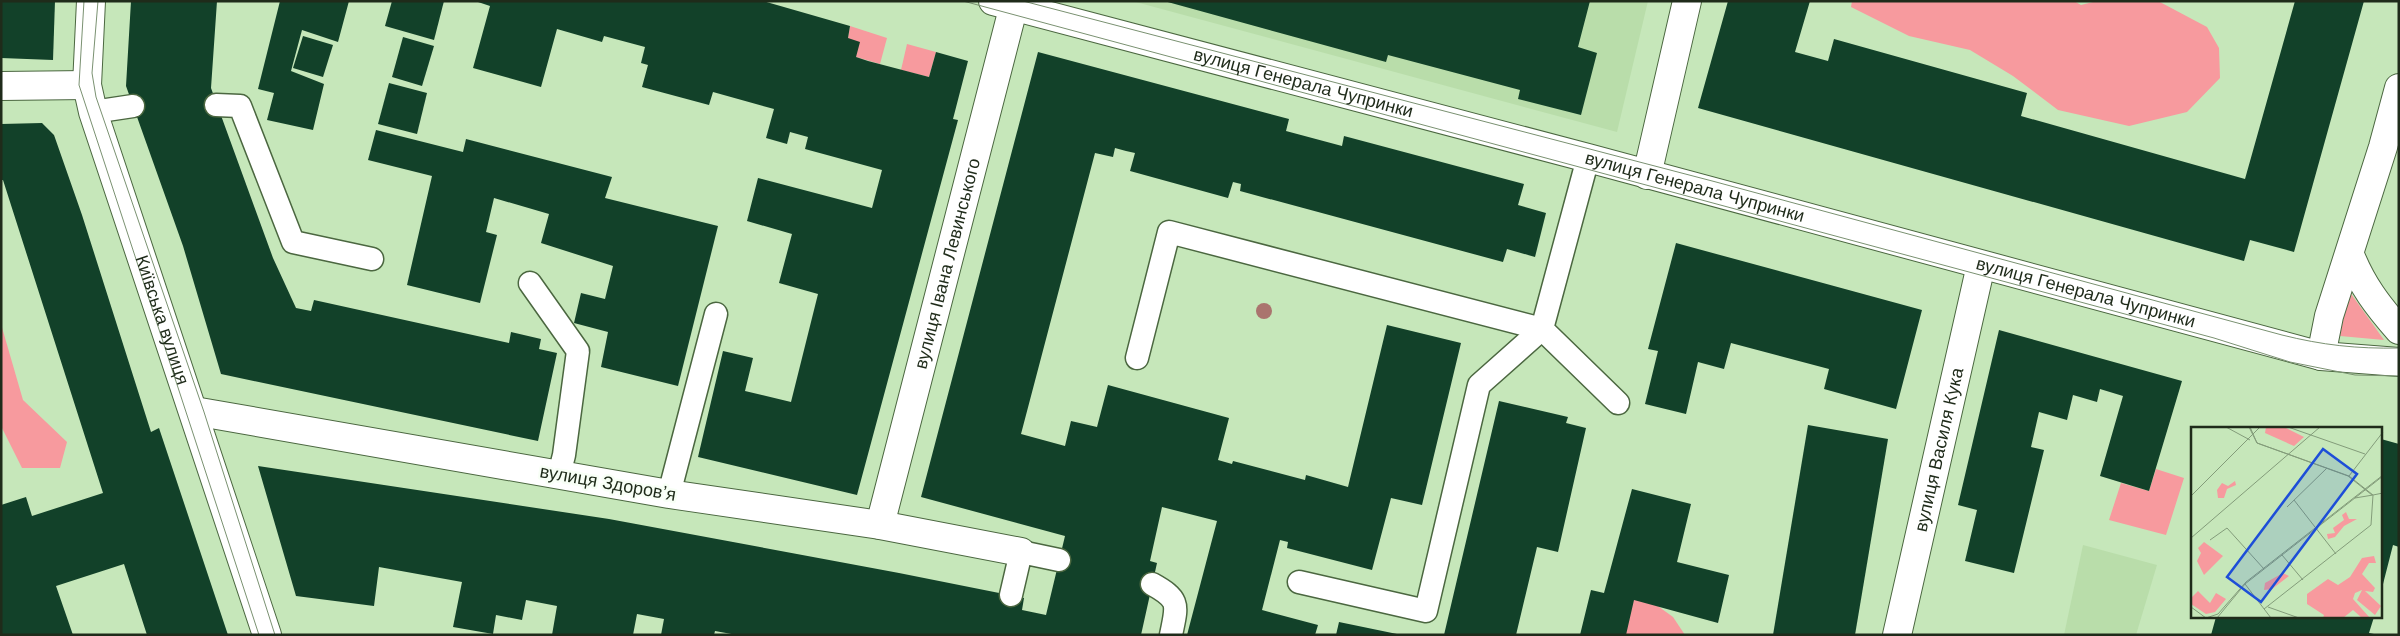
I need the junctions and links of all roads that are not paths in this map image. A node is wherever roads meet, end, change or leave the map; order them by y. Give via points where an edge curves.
1 (91, 1) edge
2 (1687, 1) edge
3 (1007, 3) edge
4 (86, 85) junction
5 (1, 86) edge
6 (2399, 88) edge
7 (133, 106) dead end
8 (216, 106) dead end
9 (93, 112) junction
10 (1588, 158) junction
11 (1647, 175) junction
12 (2350, 255) junction
13 (372, 259) dead end
14 (1981, 265) junction
15 (530, 283) dead end
16 (716, 314) dead end
17 (1542, 328) junction
18 (2399, 330) edge
19 (2321, 356) junction
20 (1137, 358) dead end
21 (2399, 362) edge
22 (1618, 403) dead end
23 (194, 411) junction
24 (559, 475) junction
25 (669, 494) junction
26 (880, 525) junction
27 (1021, 552) junction
28 (1059, 560) dead end
29 (1299, 582) dead end
30 (1152, 584) dead end
31 (1011, 595) dead end
32 (267, 635) edge
33 (1171, 635) edge
34 (1897, 635) edge

1 - 4 street, Київська вулиця
2 - 11 street
3 - 10 street, вулиця Генерала Чупринки
3 - 26 street, вулиця Івана Левинського
4 - 5 street
4 - 9 street, Київська вулиця
6 - 12 street
7 - 9 lane
8 - 13 lane via 240,106 293,242
9 - 23 street, Київська вулиця
10 - 11 street, вулиця Генерала Чупринки
10 - 17 lane
11 - 14 street, вулиця Генерала Чупринки
12 - 18 street via 2361,282
12 - 19 street via 2329,316
14 - 19 street, вулиця Генерала Чупринки
14 - 34 street, вулиця Василя Кука
15 - 24 lane via 578,351
16 - 25 lane
17 - 20 lane via 1168,232
17 - 22 lane
17 - 29 lane via 1479,385 1426,610
19 - 21 street, вулиця Генерала Чупринки
23 - 24 street, вулиця Здоровʼя
23 - 32 street, Київська вулиця
24 - 25 street, вулиця Здоровʼя
25 - 26 street, вулиця Здоровʼя
26 - 27 street, вулиця Здоровʼя
27 - 28 lane
27 - 31 lane
30 - 33 lane via 1169,593 1176,606

